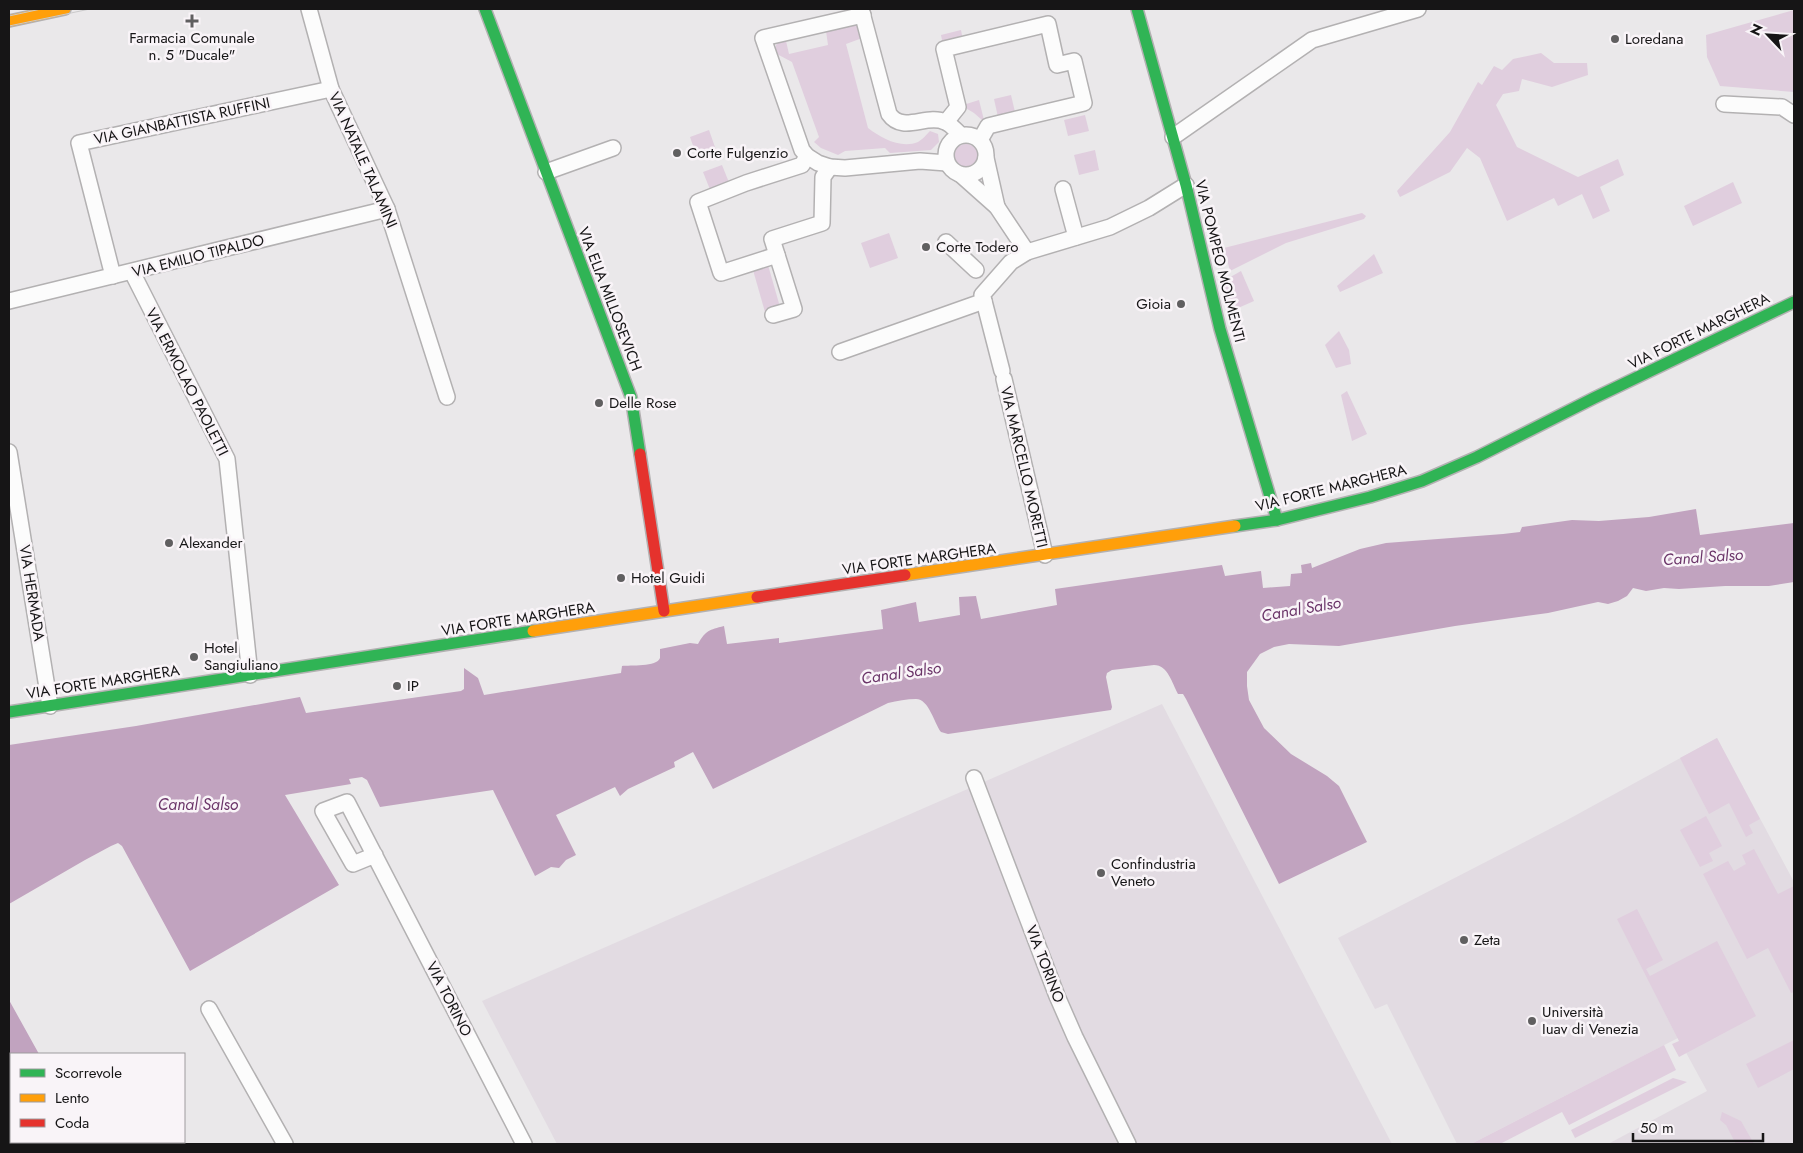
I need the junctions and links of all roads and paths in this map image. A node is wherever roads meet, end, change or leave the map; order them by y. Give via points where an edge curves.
1 (65, 9) edge
2 (309, 9) edge
3 (484, 9) edge
4 (1137, 9) edge
5 (1418, 9) edge
6 (862, 12) edge
7 (9, 21) edge
8 (331, 89) junction
9 (1724, 104) dead end
10 (1794, 113) edge
11 (946, 122) junction
12 (961, 135) junction
13 (1172, 137) junction
14 (980, 140) junction
15 (613, 148) dead end
16 (807, 156) junction
17 (986, 158) junction
18 (947, 162) junction
19 (830, 167) junction
20 (546, 172) junction
21 (961, 175) junction
22 (1186, 185) junction
23 (1063, 189) dead end
24 (997, 207) junction
25 (387, 209) junction
26 (1076, 237) junction
27 (946, 242) dead end
28 (1027, 252) junction
29 (777, 255) junction
30 (976, 270) dead end
31 (132, 272) junction
32 (113, 276) junction
33 (9, 301) edge
34 (984, 301) junction
35 (1794, 302) edge
36 (773, 315) dead end
37 (840, 352) dead end
38 (447, 397) dead end
39 (9, 452) edge
40 (1277, 520) junction
41 (1045, 555) junction
42 (664, 611) junction
43 (250, 675) junction
44 (50, 706) junction
45 (9, 712) edge
46 (974, 778) dead end
47 (374, 855) dead end
48 (209, 1009) dead end
49 (285, 1144) edge
50 (524, 1144) edge
51 (1128, 1144) edge

1 - 7 street
2 - 8 street, VIA NATALE TALAMINI
3 - 20 street, VIA ELIA MILLOSEVICH
4 - 13 street, VIA POMPEO MOLMENTI
5 - 13 street via 1312,40
6 - 11 street via 888,114 898,123
6 - 16 street via 763,38 802,150
8 - 25 street, VIA NATALE TALAMINI
8 - 32 street, VIA GIANBATTISTA RUFFINI via 79,143
9 - 10 street via 1782,107
11 - 12 street
11 - 14 street via 958,107 944,48 992,37 1046,19 1057,64 1074,61 1085,107 988,126
12 - 14 street via 968,134
12 - 18 street via 954,138 946,149
13 - 22 street, VIA POMPEO MOLMENTI
14 - 17 street
15 - 20 street
16 - 19 street
16 - 29 street via 802,165 698,202 727,269
17 - 21 street via 980,170
17 - 24 street
18 - 19 street
18 - 21 street
19 - 29 street via 823,177 822,223 772,239
20 - 42 street, VIA ELIA MILLOSEVICH via 631,396
21 - 24 street
22 - 26 street via 1110,227
22 - 40 street, VIA POMPEO MOLMENTI via 1220,329
23 - 26 street
24 - 28 street
25 - 31 street, VIA EMILIO TIPALDO
25 - 38 street, VIA NATALE TALAMINI
26 - 28 street
27 - 30 street
28 - 34 street via 1011,262 982,295
29 - 36 street via 794,310
31 - 32 street, VIA EMILIO TIPALDO
31 - 43 street, VIA ERMOLAO PAOLETTI via 227,459
32 - 33 street, VIA EMILIO TIPALDO
34 - 37 street
34 - 41 street, VIA MARCELLO MORETTI
35 - 40 street, VIA FORTE MARGHERA via 1477,458 1370,498
39 - 44 street, VIA HERMADA
40 - 41 street, VIA FORTE MARGHERA
41 - 42 street, VIA FORTE MARGHERA
42 - 43 street, VIA FORTE MARGHERA
43 - 44 street, VIA FORTE MARGHERA
44 - 45 street, VIA FORTE MARGHERA
46 - 51 street, VIA TORINO via 1057,996
47 - 50 street, VIA TORINO
48 - 49 street

